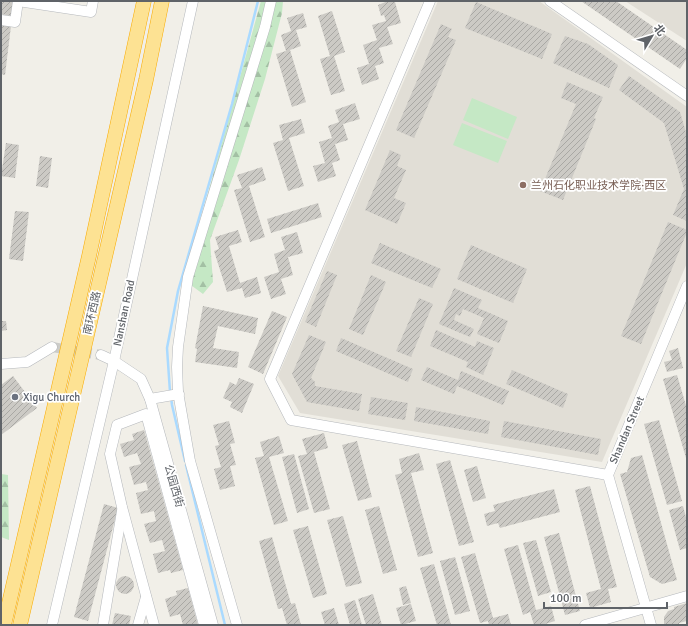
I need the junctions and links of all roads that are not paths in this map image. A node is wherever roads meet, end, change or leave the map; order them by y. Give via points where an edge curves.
1 (18, 1) edge
2 (93, 1) edge
3 (144, 1) edge
4 (162, 1) edge
5 (193, 1) edge
6 (271, 1) edge
7 (430, 1) edge
8 (550, 1) edge
9 (54, 4) edge
10 (1, 20) edge
11 (687, 96) edge
12 (687, 286) edge
13 (52, 346) tunnel mouth
14 (101, 355) tunnel mouth
15 (114, 361) junction
16 (1, 364) edge
17 (176, 394) junction
18 (154, 398) junction
19 (608, 475) junction
20 (122, 507) junction
21 (687, 596) edge
22 (146, 597) junction
23 (646, 608) junction
24 (4, 625) edge
25 (20, 625) edge
26 (52, 625) edge
27 (103, 625) edge
28 (138, 625) edge
29 (154, 625) edge
30 (204, 625) edge
31 (213, 625) edge
32 (237, 625) edge
33 (584, 625) edge
34 (651, 625) edge

1 - 9 street
1 - 10 street via 15,22
2 - 9 street via 91,12
3 - 24 highway, 南环西路
4 - 25 highway, 南环西路
5 - 15 street, Nanshan Road
6 - 17 street via 188,277 178,347
7 - 19 street via 270,379 291,420
8 - 11 street
12 - 19 street, Shandan Street
13 - 16 street via 28,362
14 - 15 street, 公园西街
15 - 18 street, 公园西街 via 141,379
15 - 26 street, Nanshan Road
17 - 18 street
17 - 32 street via 190,461
18 - 31 street, 公园西街
19 - 23 street, Shandan Street
20 - 22 street
20 - 27 street
20 - 30 street via 110,454 117,425 146,414
21 - 23 street
22 - 28 street
22 - 29 street
23 - 33 street
23 - 34 street, Shandan Street

